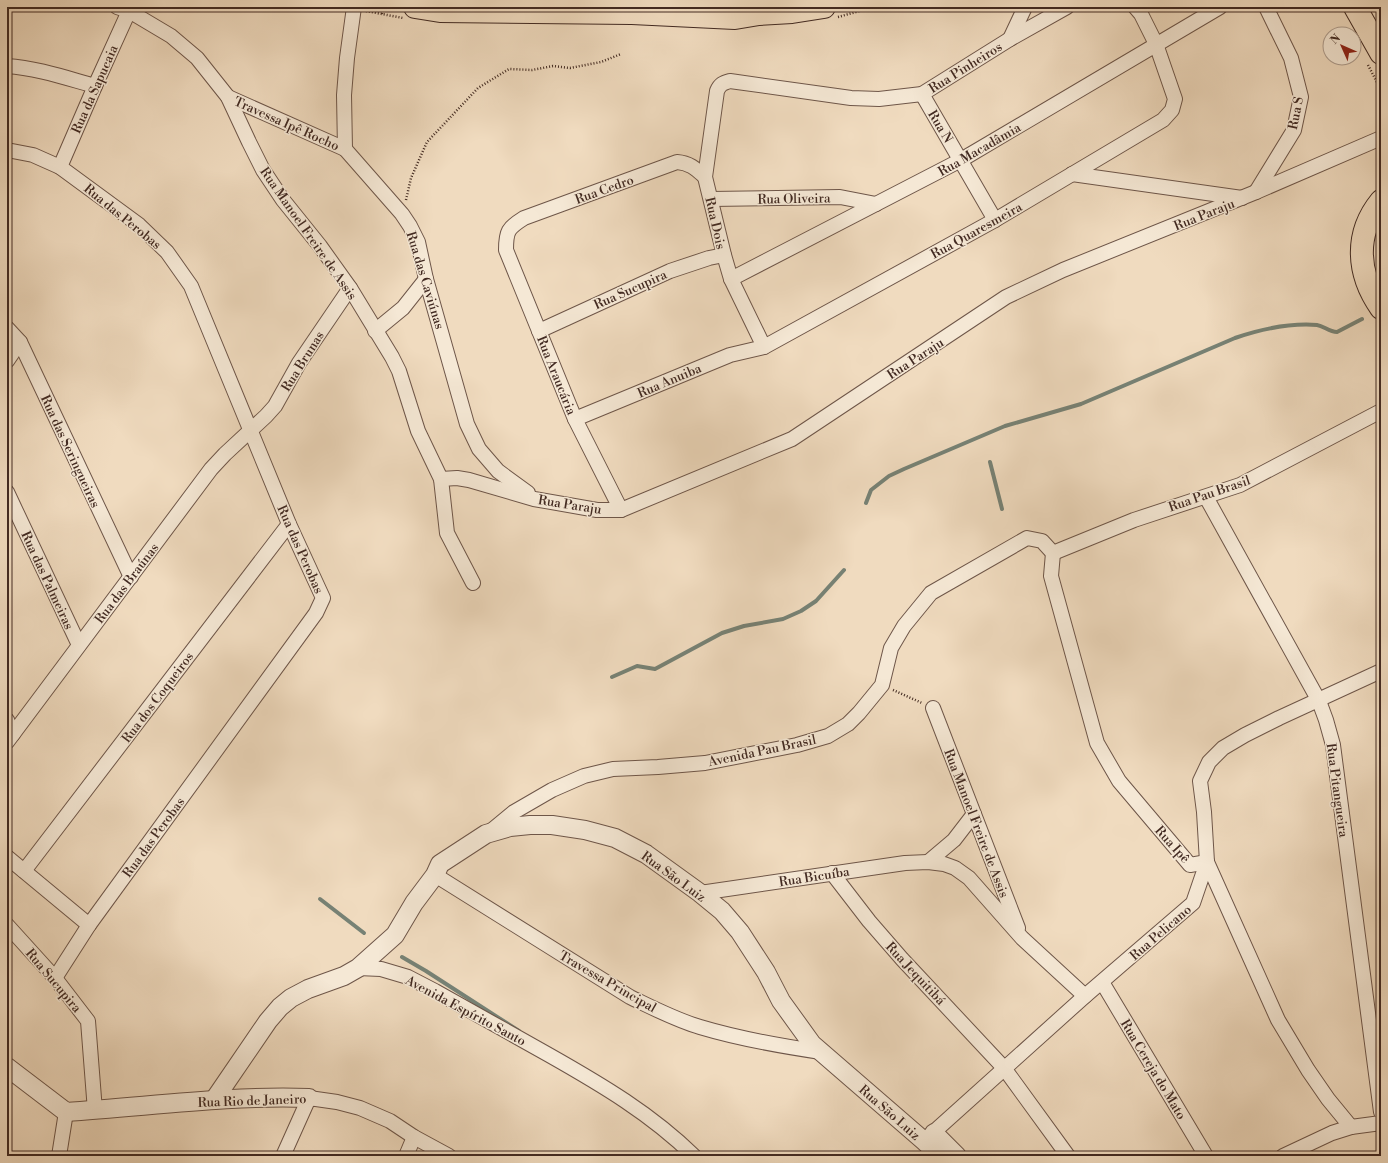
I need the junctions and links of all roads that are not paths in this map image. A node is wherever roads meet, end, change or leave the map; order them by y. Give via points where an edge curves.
1 (354, 7) edge
2 (415, 7) edge
3 (824, 7) edge
4 (1025, 7) edge
5 (1067, 7) edge
6 (1135, 7) edge
7 (1220, 7) edge
8 (1266, 7) edge
9 (1355, 7) edge
10 (123, 9) edge
11 (443, 9) edge
12 (1010, 39) junction
13 (1156, 44) junction
14 (1381, 53) edge
15 (7, 66) edge
16 (95, 86) junction
17 (717, 91) joint
18 (922, 94) junction
19 (228, 97) junction
20 (1381, 138) edge
21 (345, 149) junction
22 (7, 150) edge
23 (961, 160) junction
24 (60, 167) junction
25 (1072, 174) junction
26 (705, 177) junction
27 (1256, 192) junction
28 (1243, 198) junction
29 (711, 199) junction
30 (1381, 201) edge
31 (876, 204) junction
32 (995, 220) junction
33 (506, 236) joint
34 (724, 255) junction
35 (426, 279) junction
36 (731, 279) junction
37 (350, 288) junction
38 (1381, 308) edge
39 (7, 328) edge
40 (375, 331) junction
41 (539, 331) junction
42 (20, 342) junction
43 (764, 347) junction
44 (7, 361) edge
45 (1381, 412) edge
46 (575, 419) junction
47 (250, 430) junction
48 (441, 479) junction
49 (7, 492) edge
50 (1206, 497) junction
51 (534, 499) junction
52 (621, 510) junction
53 (289, 524) junction
54 (1053, 553) junction
55 (131, 577) junction
56 (473, 583) dead end
57 (79, 645) junction
58 (1381, 671) edge
59 (1319, 701) junction
60 (933, 708) road end
61 (7, 720) edge
62 (10, 738) edge
63 (974, 814) junction
64 (486, 834) junction
65 (7, 857) edge
66 (928, 862) junction
67 (1207, 862) junction
68 (24, 871) junction
69 (832, 873) junction
70 (435, 875) junction
71 (700, 894) junction
72 (7, 925) edge
73 (89, 925) junction
74 (1022, 938) junction
75 (358, 968) junction
76 (55, 978) junction
77 (1102, 982) junction
78 (1085, 996) junction
79 (821, 1052) junction
80 (7, 1067) edge
81 (1004, 1068) junction
82 (310, 1098) junction
83 (214, 1100) junction
84 (95, 1110) junction
85 (66, 1112) junction
86 (1381, 1112) edge
87 (1381, 1123) edge
88 (1351, 1127) junction
89 (414, 1137) junction
90 (929, 1137) junction
91 (59, 1156) edge
92 (283, 1156) edge
93 (406, 1156) edge
94 (450, 1156) edge
95 (694, 1156) edge
96 (940, 1156) edge
97 (957, 1156) edge
98 (1068, 1156) edge
99 (1206, 1156) edge
100 (1283, 1156) edge

1 - 21 street via 344,95
2 - 11 main road
3 - 11 main road via 735,18
4 - 12 street
5 - 12 street, Rua Pinheiros
6 - 13 street
7 - 13 street, Rua Macadâmia
8 - 27 street, Rua S via 1291,58 1301,97 1294,130
9 - 14 main road
10 - 16 street, Rua da Sapucaia
10 - 19 street, Rua Manoel Freire de Assis via 171,36 197,58
12 - 18 street, Rua Pinheiros
13 - 23 street, Rua Macadâmia
13 - 25 street, Rua Quaresmeira via 1175,99 1172,110 1163,120
15 - 16 street via 62,76
16 - 24 street, Rua da Sapucaia
17 - 18 street, Rua Pinheiros via 720,85 730,81 851,98 880,99
17 - 26 street, Rua Dois
18 - 23 street, Rua N
19 - 21 street, Travessa Ipê Rocho
19 - 37 street, Rua Manoel Freire de Assis via 263,170
20 - 27 street, Rua Paraju
21 - 35 street, Rua das Caviúnas via 410,226 418,242
22 - 24 street, Rua das Perobas via 32,155
23 - 31 street, Rua Macadâmia
23 - 32 street, Rua N
24 - 47 street, Rua das Perobas via 139,225 167,252 190,286
25 - 28 street
25 - 32 street, Rua Quaresmeira
26 - 29 street, Rua Dois
26 - 33 street, Rua Cedro via 686,163 677,162 524,218 513,225
27 - 28 street, Rua Paraju
28 - 52 street, Rua Paraju via 1063,270 1006,297 792,439
29 - 31 street, Rua Oliveira via 840,197
29 - 34 street, Rua Dois
30 - 38 main road via 1369,220 1361,253 1364,275
31 - 36 street, Rua Macadâmia
32 - 43 street, Rua Quaresmeira
33 - 41 street, Rua Araucária via 506,250
34 - 36 street, Rua Dois
34 - 41 street, Rua Sucupira via 670,271
35 - 40 street via 402,308
35 - 51 street, Rua das Caviúnas via 467,424 479,449 498,471
36 - 43 street, Rua Dois
37 - 40 street, Rua Manoel Freire de Assis
37 - 47 street, Rua Brunas via 299,363 275,406
39 - 42 street, Rua das Seringueiras
40 - 48 street, Rua Manoel Freire de Assis via 399,371 418,431
41 - 46 street, Rua Araucária
42 - 44 street
42 - 55 street, Rua das Seringueiras
43 - 46 street, Rua Anuiba via 730,355
45 - 50 street, Rua Pau Brasil via 1240,485
46 - 52 street, Rua Araucária
47 - 53 street, Rua das Perobas
47 - 55 street, Rua das Braúnas via 210,469
48 - 51 street, Rua Paraju via 469,480
48 - 56 street, Rua Manoel Freire de Assis via 448,533
49 - 57 street, Rua das Palmeiras
50 - 54 street, Rua Pau Brasil via 1164,509
50 - 59 street, Rua Pitangueira
51 - 52 street, Rua Paraju via 597,510
53 - 68 street, Rua dos Coqueiros
53 - 73 street, Rua das Perobas via 323,598 316,613
54 - 64 street, Avenida Pau Brasil via 1042,542 1027,538 931,593 904,626 891,648 882,685 848,724 828,736 797,745 705,763 613,769 584,776 552,790 514,812
54 - 67 street, Rua Ipê via 1051,576 1097,743 1119,781 1190,865
55 - 57 street, Rua das Braúnas
57 - 62 street, Rua das Braúnas
58 - 59 street, Rua Pelicano
59 - 67 street, Rua Pelicano via 1245,735 1223,748 1208,762 1200,781
59 - 86 street, Rua Pitangueira via 1333,744
60 - 63 street, Rua Manoel Freire de Assis
61 - 62 street
63 - 66 street via 954,840
63 - 74 street, Rua Manoel Freire de Assis
64 - 70 street, Rua São Luiz via 440,864
64 - 71 street, Rua São Luiz via 510,827 552,825 615,838 646,854
65 - 68 street
66 - 69 street, Rua Bicuíba
66 - 74 street, Rua Bicuíba via 955,868 969,878
67 - 77 street, Rua Pelicano via 1193,903
67 - 88 street, Rua Ipê via 1278,1020 1308,1070
68 - 73 street
69 - 71 street, Rua Bicuíba
69 - 81 street, Rua Jequitibá via 902,959
70 - 75 street, Rua São Luiz via 395,935
70 - 79 street, Travessa Principal via 630,997 661,1012 699,1027 754,1041
71 - 79 street, Rua São Luiz via 722,911 740,932 781,1001 800,1029
72 - 76 street, Rua Sucupira
73 - 76 street, Rua das Perobas
74 - 78 street, Rua Bicuíba
75 - 83 street via 337,979 308,989 280,1007
75 - 95 street, Avenida Espírito Santo via 381,969 408,977 435,991 605,1087 646,1114
76 - 84 street, Rua Sucupira via 88,1021
77 - 78 street, Rua Pelicano
77 - 99 street, Rua Cereja do Mato
78 - 81 street, Rua Pelicano
79 - 90 street, Rua São Luiz
80 - 85 street
81 - 90 street, Rua Pelicano
81 - 98 street, Rua Jequitibá
82 - 83 street, Rua Rio de Janeiro
82 - 89 street, Rua Rio de Janeiro via 360,1108 390,1121
82 - 92 street
83 - 84 street, Rua Rio de Janeiro
84 - 85 street, Rua Rio de Janeiro
85 - 91 street
87 - 88 street
88 - 100 street
89 - 93 street
89 - 94 street, Rua Rio de Janeiro
90 - 96 street, Rua São Luiz
90 - 97 street, Rua São Luiz

